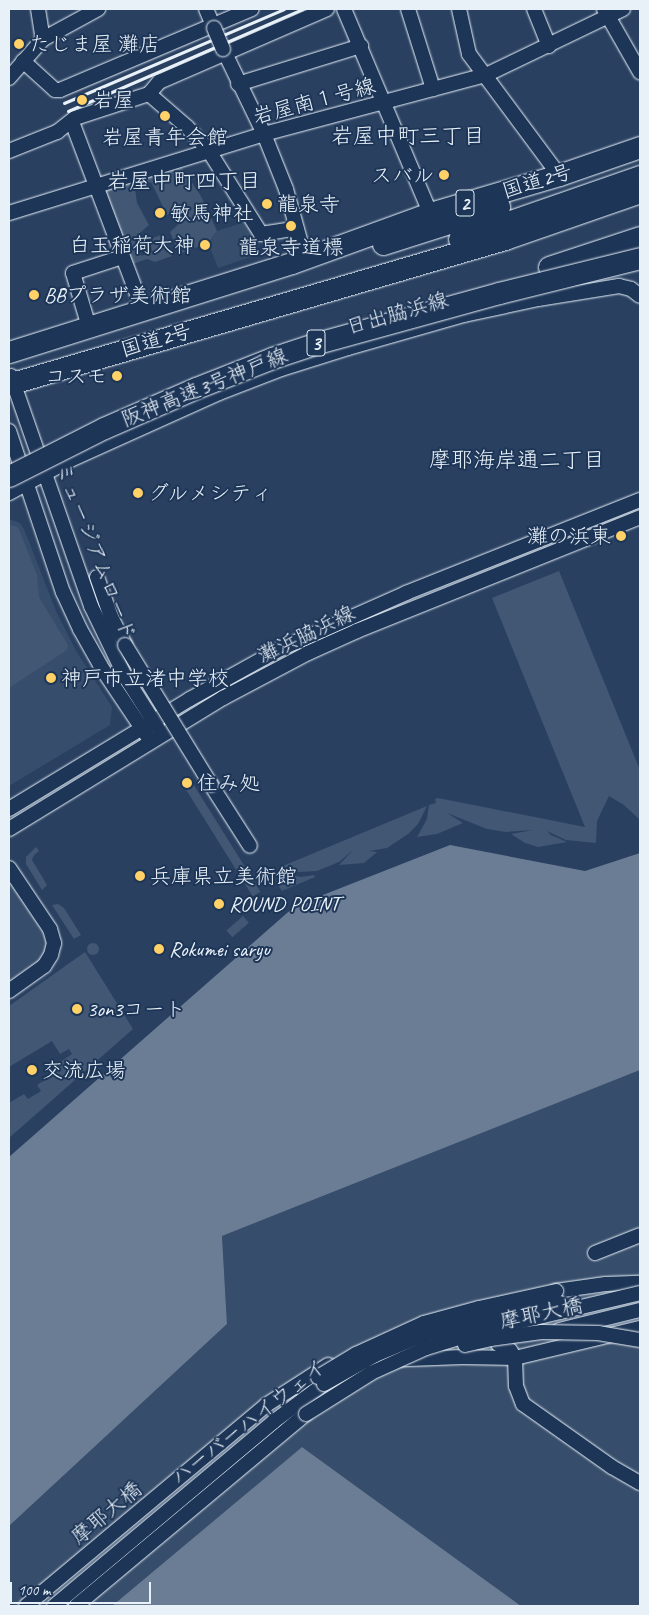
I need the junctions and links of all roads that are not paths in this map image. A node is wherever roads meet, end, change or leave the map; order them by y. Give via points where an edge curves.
1 (38, 9) edge
2 (98, 9) edge
3 (206, 9) edge
4 (252, 9) edge
5 (327, 9) edge
6 (344, 9) edge
7 (408, 9) edge
8 (459, 9) edge
9 (534, 9) edge
10 (622, 9) edge
11 (606, 13) edge
12 (213, 26) junction
13 (44, 39) junction
14 (361, 46) junction
15 (549, 46) junction
16 (223, 51) junction
17 (23, 61) junction
18 (640, 72) edge
19 (486, 75) junction
20 (9, 78) edge
21 (238, 84) junction
22 (434, 89) junction
23 (149, 94) junction
24 (385, 102) junction
25 (72, 122) junction
26 (264, 134) junction
27 (640, 147) edge
28 (9, 151) edge
29 (209, 152) junction
30 (640, 159) edge
31 (559, 175) junction
32 (640, 176) edge
33 (94, 186) junction
34 (640, 192) edge
35 (9, 213) edge
36 (296, 228) junction
37 (437, 228) junction
38 (640, 237) edge
39 (640, 246) edge
40 (122, 257) junction
41 (640, 258) edge
42 (299, 261) junction
43 (640, 266) edge
44 (545, 274) junction
45 (640, 296) edge
46 (304, 297) junction
47 (143, 310) junction
48 (89, 326) junction
49 (9, 352) edge
50 (11, 380) edge
51 (9, 431) edge
52 (9, 463) edge
53 (45, 472) junction
54 (17, 479) edge
55 (9, 493) edge
56 (640, 500) edge
57 (640, 517) edge
58 (97, 576) dead end
59 (148, 724) junction
60 (156, 738) junction
61 (9, 809) edge
62 (9, 829) edge
63 (250, 846) dead end
64 (9, 868) edge
65 (9, 991) edge
66 (640, 1235) edge
67 (595, 1253) dead end
68 (640, 1283) edge
69 (640, 1287) edge
70 (640, 1293) edge
71 (640, 1310) edge
72 (640, 1328) edge
73 (640, 1340) edge
74 (498, 1344) junction
75 (514, 1358) junction
76 (307, 1377) junction
77 (306, 1414) junction
78 (640, 1483) edge
79 (147, 1528) junction
80 (26, 1606) edge
81 (54, 1606) edge
82 (76, 1606) edge

1 - 13 street
2 - 13 street
3 - 12 street
4 - 12 street
5 - 16 street
6 - 14 street
7 - 22 street
8 - 19 street via 469,54
9 - 15 street
10 - 11 street, 岩屋南１号線
11 - 15 street, 岩屋南１号線
11 - 18 street
12 - 16 street, bridge
12 - 17 street via 60,90 55,90
13 - 17 street
14 - 21 street
14 - 24 street
15 - 19 street, 岩屋南１号線
16 - 21 street
16 - 23 street via 159,82
17 - 20 street
19 - 22 street, 岩屋南１号線
19 - 31 street
21 - 26 street
22 - 24 street, 岩屋南１号線
23 - 25 street via 75,118
23 - 29 street via 187,127
24 - 26 street, 岩屋南１号線
24 - 37 street
25 - 28 street via 57,132
25 - 33 street
26 - 29 street, 岩屋南１号線
26 - 36 street via 286,189
27 - 31 highway, 国道2号 / 2
29 - 33 street, 岩屋南１号線
29 - 36 street via 261,234
30 - 37 highway, 国道2号 / 2
31 - 37 highway, 国道2号 / 2
32 - 37 highway, 国道2号 / 2
33 - 35 street, 岩屋南１号線
33 - 40 street
34 - 46 highway, 国道2号 / 2 via 505,239
36 - 42 street
37 - 42 highway, 国道2号 / 2 via 335,259
37 - 46 highway, 国道2号 / 2 via 360,272
38 - 44 highway
39 - 44 highway, 阪神高速3号神戸線 / 3
40 - 47 street
40 - 48 street via 73,273
41 - 44 highway, 阪神高速3号神戸線 / 3, bridge
42 - 47 highway, 国道2号 / 2
43 - 44 highway, bridge
44 - 52 highway, 阪神高速3号神戸線 / 3 via 311,332 94,419
44 - 54 highway, 阪神高速3号神戸線 / 3, bridge via 272,358 104,428
45 - 53 street, 日出脇浜線 via 619,286 506,305 395,334 281,369 219,393
46 - 50 highway, 国道2号 / 2
47 - 48 highway, 国道2号 / 2
48 - 49 highway, 国道2号 / 2
50 - 53 street, ミュージアムロード
51 - 54 street, ミュージアムロード
53 - 54 street, 日出脇浜線
53 - 59 street, ミュージアムロード via 80,576
54 - 55 street, 日出脇浜線
54 - 59 street, ミュージアムロード via 80,629 103,670
56 - 59 street, 灘浜脇浜線 via 328,626 228,677
57 - 60 street, 灘浜脇浜線 via 357,630 265,675
58 - 63 street, bridge via 125,645
59 - 60 street, ミュージアムロード
59 - 61 street, 灘浜脇浜線
60 - 62 street, 灘浜脇浜線
64 - 65 street via 50,929 54,942 44,966
66 - 67 street
68 - 79 street, bridge via 556,1291 447,1315 356,1354 266,1415
69 - 79 street, ハーバーハイウェイ, bridge via 450,1326 376,1355 296,1404
70 - 77 street, ハーバーハイウェイ, bridge via 488,1329 426,1348 370,1373
71 - 74 street, 摩耶大橋
72 - 75 street, 摩耶大橋
73 - 77 street, bridge via 569,1332 490,1339 397,1366
74 - 75 street via 510,1350
74 - 76 street, 摩耶大橋 via 378,1345 341,1357
75 - 76 street, 摩耶大橋 via 381,1360 339,1367
75 - 78 street via 516,1386 523,1404
76 - 80 street, 摩耶大橋 via 266,1405
77 - 82 street, ハーバーハイウェイ
79 - 81 street, ハーバーハイウェイ

